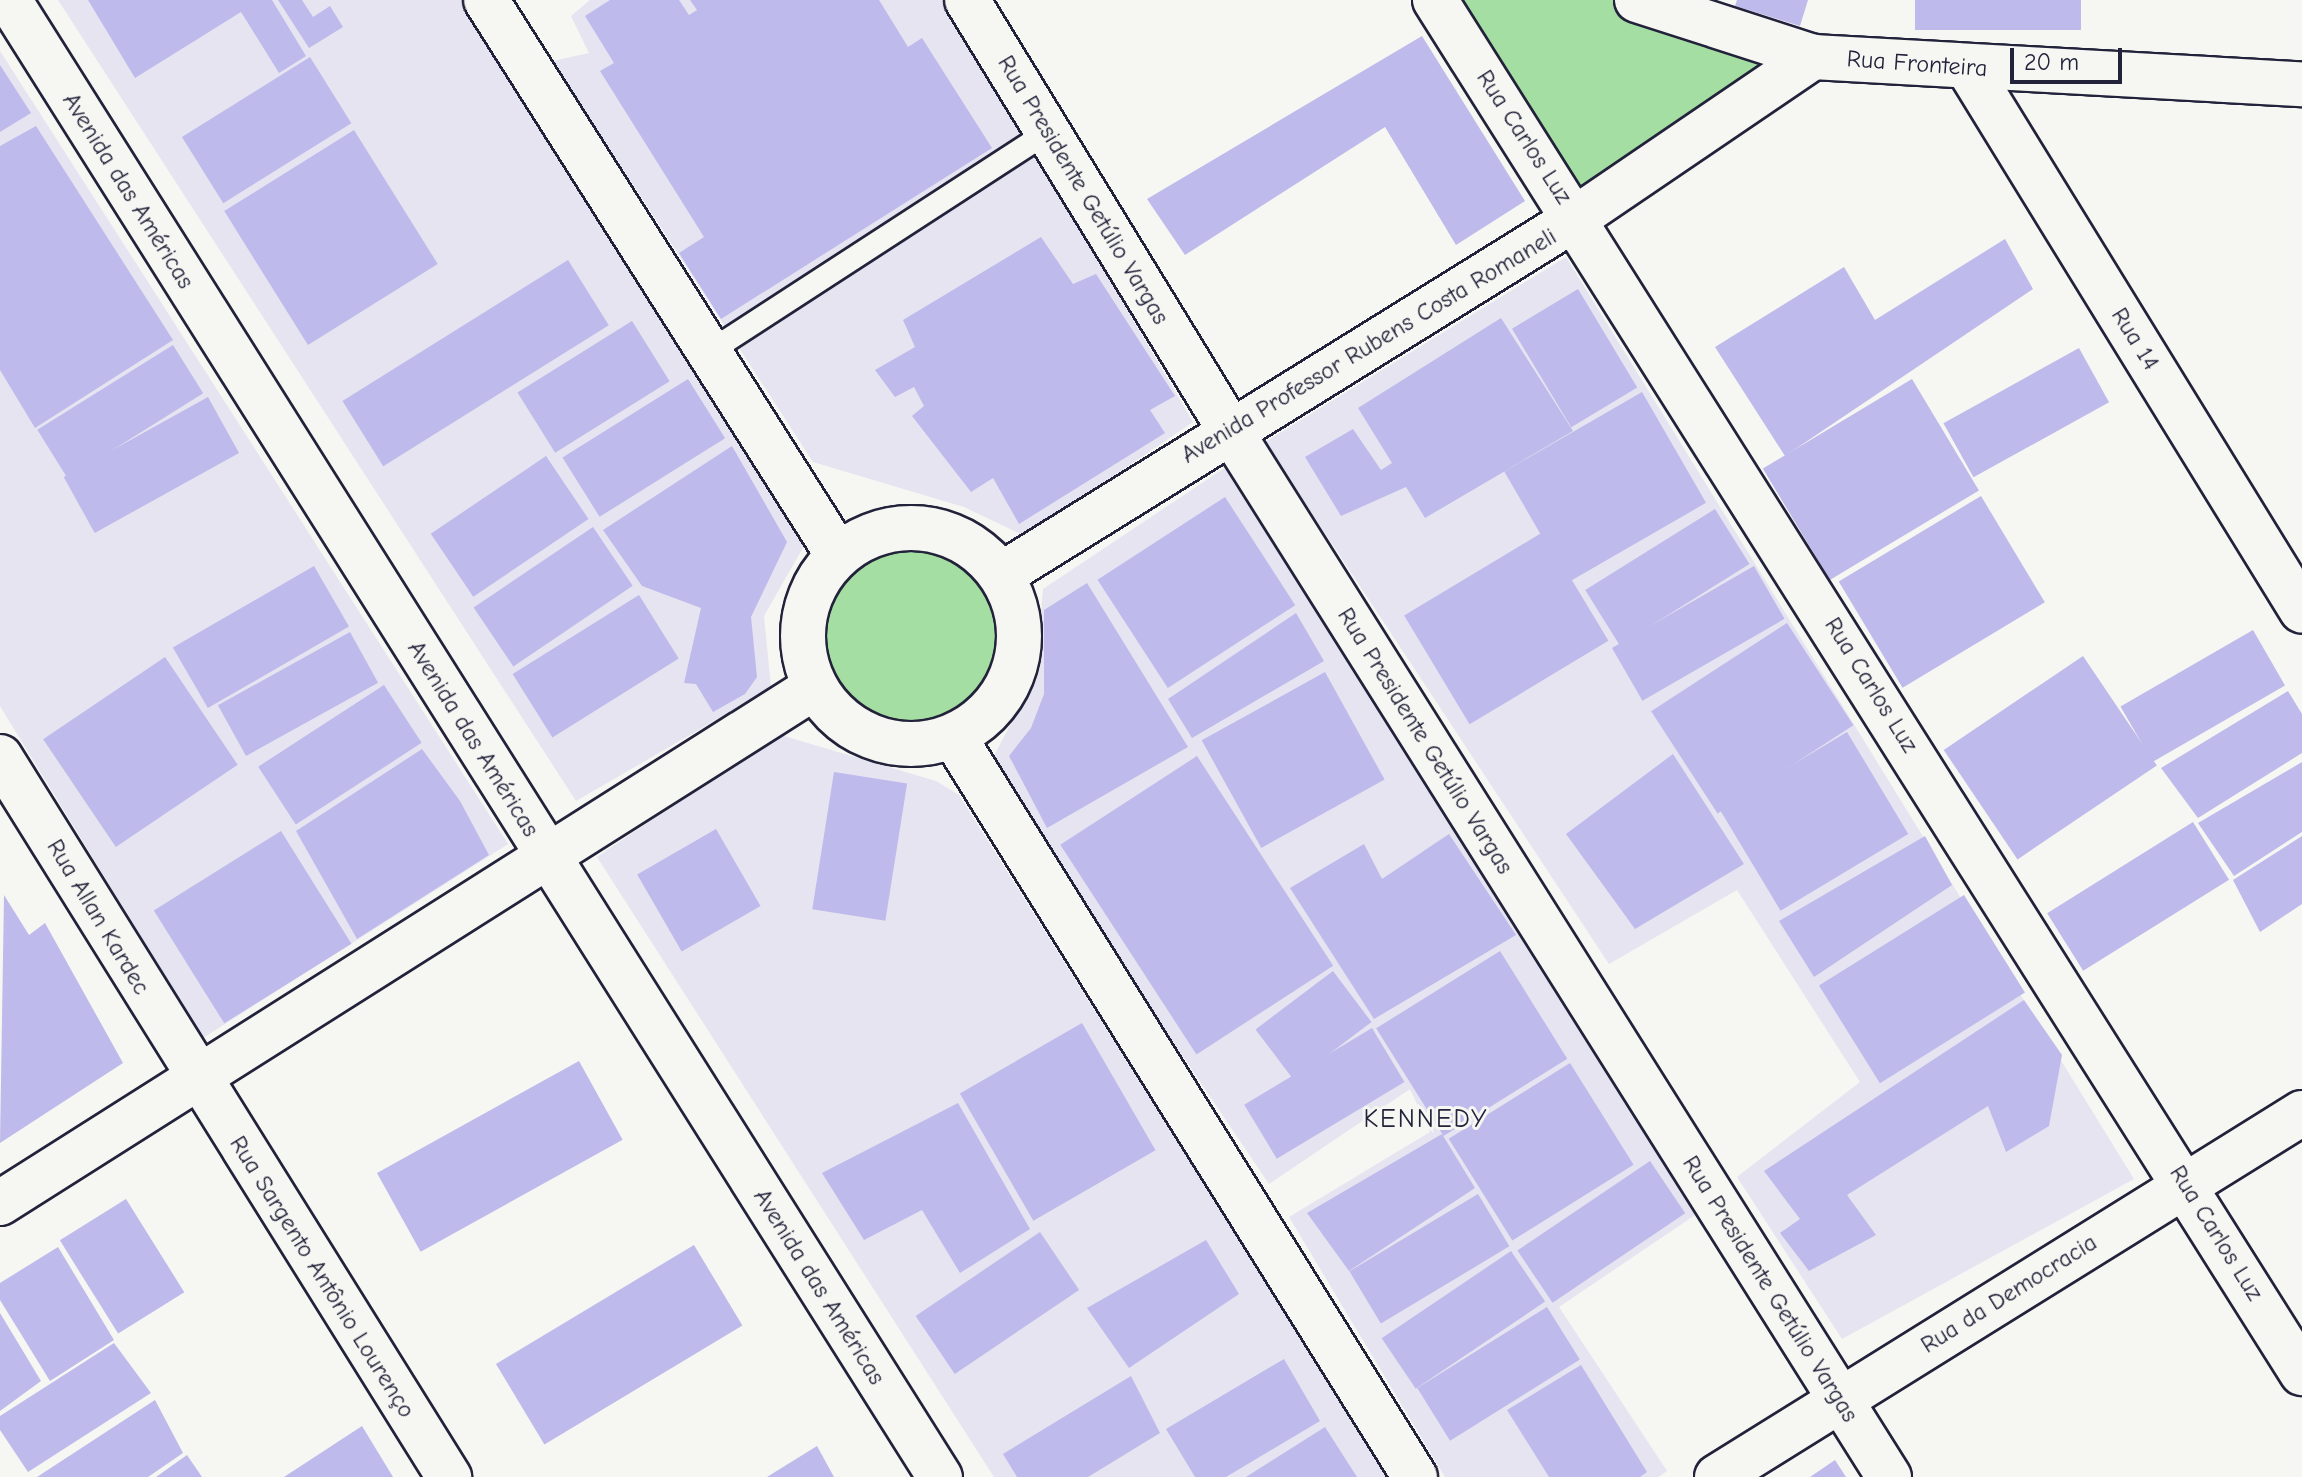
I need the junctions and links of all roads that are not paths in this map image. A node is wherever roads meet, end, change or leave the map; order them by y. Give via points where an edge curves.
1 (9, 0) edge
2 (486, 0) edge
3 (967, 0) edge
4 (1435, 0) edge
5 (1637, 0) edge
6 (1813, 57) junction
7 (1968, 68) junction
8 (2302, 84) edge
9 (1048, 132) junction
10 (1576, 218) junction
11 (709, 352) junction
12 (1230, 430) junction
13 (838, 555) junction
14 (1001, 575) junction
15 (2302, 611) edge
16 (815, 687) junction
17 (954, 737) junction
18 (0, 757) edge
19 (546, 857) junction
20 (195, 1076) junction
21 (2302, 1113) edge
22 (2186, 1185) junction
23 (0, 1203) edge
24 (2302, 1373) edge
25 (1840, 1399) junction
26 (449, 1477) edge
27 (940, 1477) edge
28 (1415, 1477) edge
29 (1717, 1477) edge
30 (1889, 1477) edge

1 - 19 street, Avenida das Américas
2 - 11 street
3 - 9 street, Rua Presidente Getúlio Vargas
4 - 10 street, Rua Carlos Luz
5 - 6 street, Rua Fronteira
6 - 7 street, Rua Fronteira
6 - 10 street, Avenida Professor Rubens Costa Romaneli
7 - 8 street, Rua Fronteira
7 - 15 street, Rua 14
9 - 11 lane
9 - 12 street, Rua Presidente Getúlio Vargas
10 - 12 street, Avenida Professor Rubens Costa Romaneli
10 - 22 street, Rua Carlos Luz
11 - 13 street
12 - 14 street, Avenida Professor Rubens Costa Romaneli
12 - 25 street, Rua Presidente Getúlio Vargas
13 - 14 street via 868,535 905,527 941,532 975,548
13 - 16 street via 816,583 804,617 804,653
14 - 17 street via 1015,603 1020,635 1016,667 982,720
16 - 17 street via 834,713 860,733 891,743 923,745
16 - 19 street
17 - 28 street
18 - 20 street, Rua Allan Kardec
19 - 20 street
19 - 27 street, Avenida das Américas
20 - 23 street
20 - 26 street, Rua Sargento Antônio Lourenço
21 - 22 street, Rua da Democracia
22 - 24 street, Rua Carlos Luz
22 - 25 street, Rua da Democracia
25 - 29 street, Rua da Democracia
25 - 30 street, Rua Presidente Getúlio Vargas

